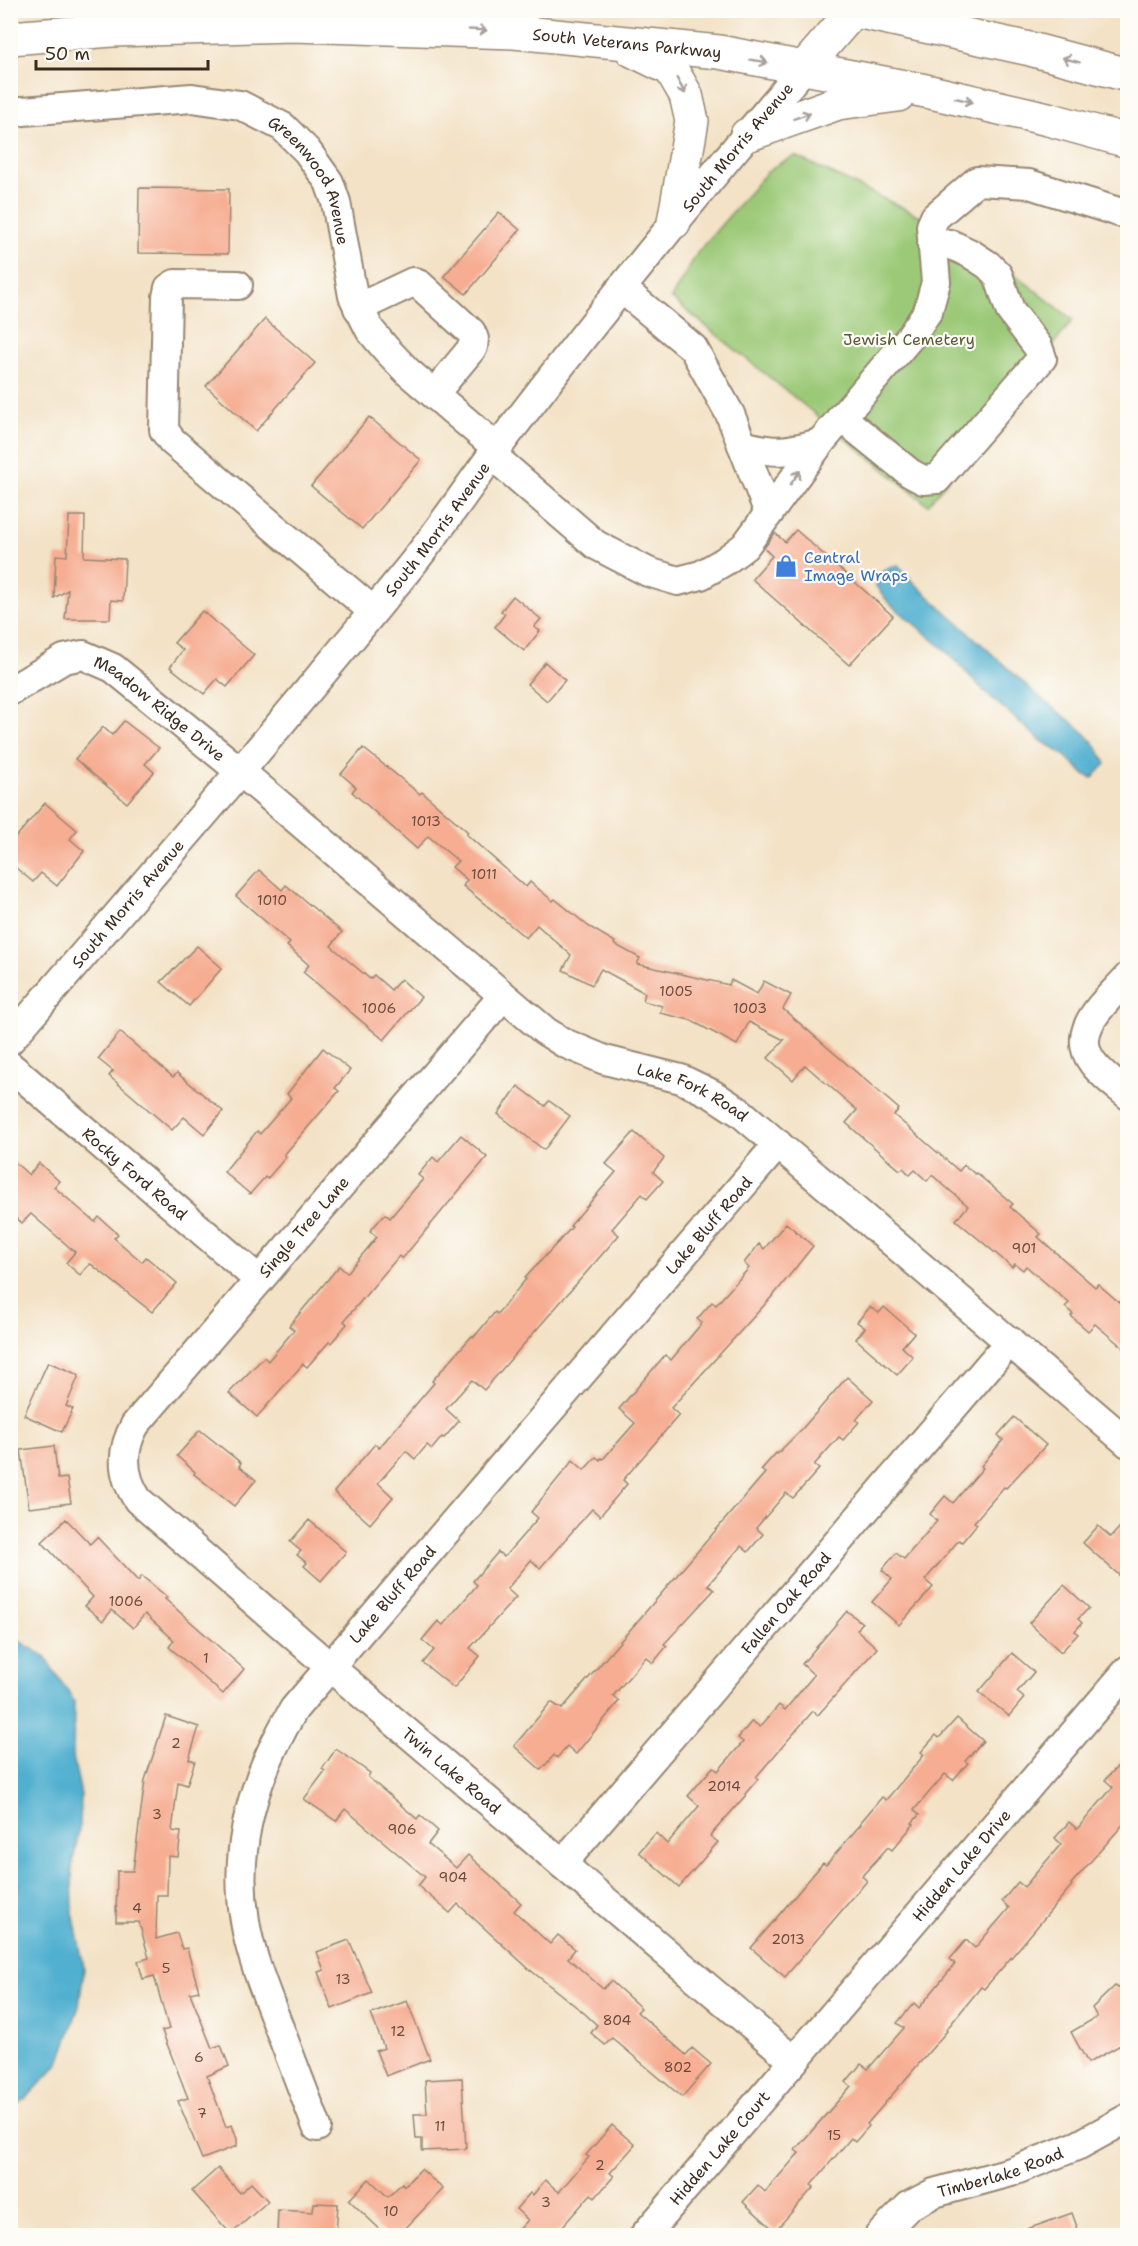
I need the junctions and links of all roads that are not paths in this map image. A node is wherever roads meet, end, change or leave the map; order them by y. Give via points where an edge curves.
1 (853, 11) edge
2 (10, 38) edge
3 (617, 42) junction
4 (804, 68) junction
5 (1128, 75) edge
6 (926, 91) junction
7 (10, 112) edge
8 (747, 135) junction
9 (1128, 141) edge
10 (1128, 215) edge
11 (674, 222) junction
12 (932, 245) junction
13 (238, 285) dead end
14 (621, 288) junction
15 (358, 308) junction
16 (434, 394) junction
17 (840, 417) junction
18 (820, 443) junction
19 (742, 445) junction
20 (494, 451) junction
21 (769, 513) junction
22 (373, 611) junction
23 (10, 691) edge
24 (241, 772) junction
25 (1128, 977) edge
26 (504, 996) junction
27 (10, 1041) edge
28 (10, 1066) edge
29 (1128, 1095) edge
30 (778, 1144) junction
31 (259, 1280) junction
32 (1010, 1341) junction
33 (1128, 1443) edge
34 (124, 1467) joint
35 (330, 1667) junction
36 (1128, 1670) edge
37 (562, 1864) junction
38 (794, 2061) junction
39 (1128, 2118) edge
40 (317, 2127) dead end
41 (644, 2235) edge
42 (879, 2235) edge

1 - 4 main road, South Morris Avenue
5 -> 1 main road via 1030,49
2 -> 3 main road, South Veterans Parkway via 112,30 325,25 514,32
3 -> 4 main road, South Veterans Parkway via 719,52
3 -> 11 main road via 671,69 686,95 692,121
4 - 6 main road, South Veterans Parkway
4 - 8 street, South Morris Avenue
8 -> 6 main road via 838,104
6 -> 9 main road, South Veterans Parkway
7 - 15 street, Greenwood Avenue via 192,98 240,105 262,115 307,150 329,182
8 - 11 street, South Morris Avenue
10 - 12 street, Greenwood Avenue via 1029,184 977,182 935,218 931,226
11 - 14 street, South Morris Avenue
12 - 17 street, Greenwood Avenue via 936,282 928,311
12 - 17 street via 950,244 998,275 1010,310 1042,358 937,479 923,480 910,473
13 - 22 street via 175,284 169,288 164,430 172,441
14 - 19 street via 693,348 730,414
14 - 20 street, South Morris Avenue
15 - 16 street, Greenwood Avenue via 386,350
15 - 16 street via 413,282 471,332 473,347
16 - 20 street, Greenwood Avenue
17 - 18 street, Greenwood Avenue
18 - 19 street via 769,452
21 -> 18 street, Greenwood Avenue
19 - 21 street
20 - 21 street, Greenwood Avenue via 596,544 648,572 678,581 701,575 725,561 745,546
20 - 22 street, South Morris Avenue via 416,560
22 - 24 street, South Morris Avenue
23 - 24 street, Meadow Ridge Drive via 64,659 82,655 113,668
24 - 26 street, Lake Fork Road
24 - 27 street, South Morris Avenue
25 - 29 street via 1088,1023 1083,1042 1092,1062
26 - 30 street, Lake Fork Road via 564,1043 604,1060 681,1079 741,1113
26 - 31 street, Single Tree Lane
28 - 31 street, Rocky Ford Road
30 - 32 street, Lake Fork Road
30 - 35 street, Lake Bluff Road
31 - 34 street, Single Tree Lane via 135,1425 126,1446
32 - 33 street, Lake Fork Road
32 - 37 street, Fallen Oak Road
34 - 35 street, Twin Lake Road via 138,1500
35 - 37 street, Twin Lake Road
35 - 40 street, Lake Bluff Road via 294,1709 266,1762 247,1820 241,1870 244,1921 255,1962
36 - 38 street, Hidden Lake Drive
37 - 38 street, Twin Lake Road
38 - 41 street, Hidden Lake Court
39 - 42 street, Timberlake Road via 1079,2145 1011,2172 933,2193 909,2206

